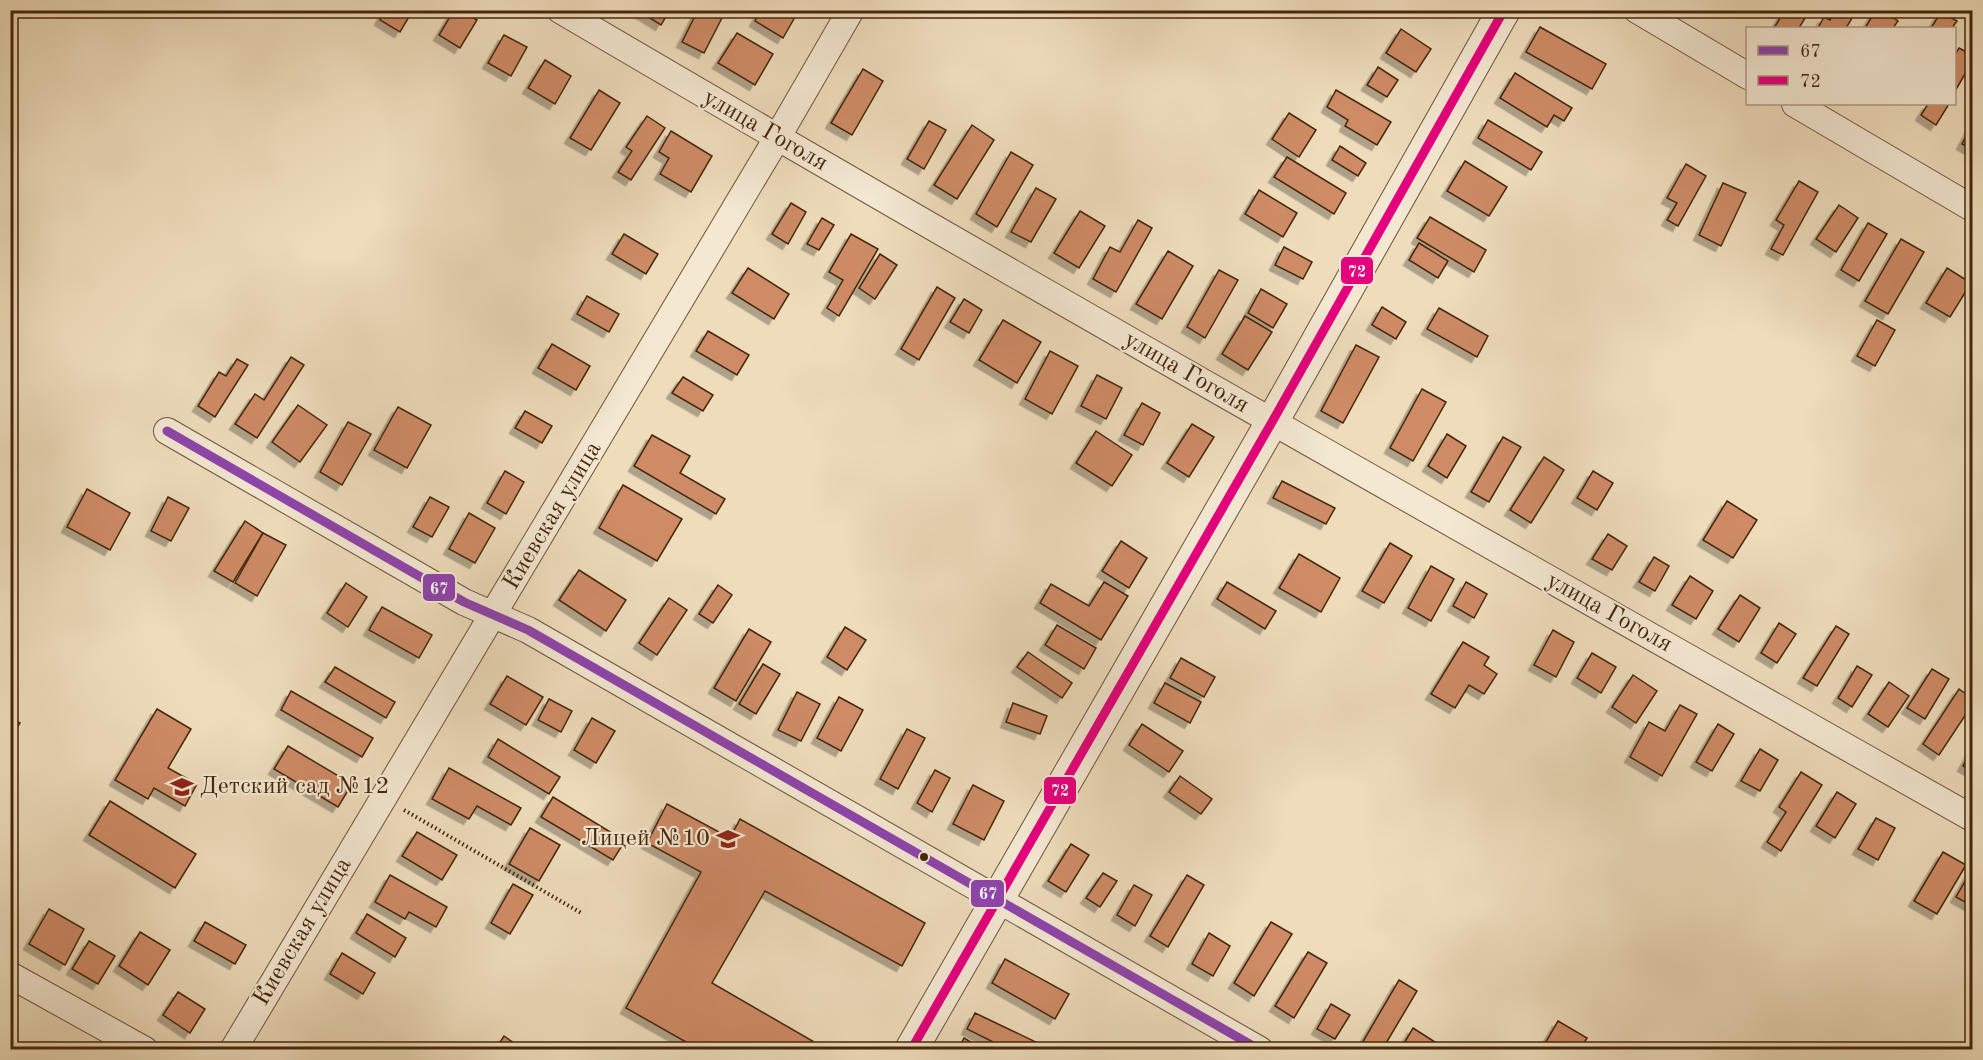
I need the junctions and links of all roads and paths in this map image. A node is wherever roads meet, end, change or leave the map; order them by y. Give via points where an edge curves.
1 (560, 10) edge
2 (851, 10) edge
3 (1504, 10) edge
4 (1637, 10) edge
5 (1746, 75) edge
6 (1797, 105) edge
7 (777, 138) junction
8 (1972, 208) edge
9 (1272, 422) junction
10 (167, 431) dead end
11 (494, 614) junction
12 (383, 798) junction
13 (1972, 818) edge
14 (997, 900) junction
15 (583, 914) dead end
16 (10, 975) edge
17 (145, 1050) edge
18 (233, 1050) edge
19 (911, 1050) edge
20 (1260, 1050) edge

1 - 7 street, улица Гоголя
2 - 7 street, Киевская улица
3 - 9 street
4 - 5 street
6 - 8 street
7 - 9 street, улица Гоголя
7 - 11 street, Киевская улица
9 - 13 street, улица Гоголя
9 - 14 street
10 - 11 street via 464,602
11 - 12 street, Киевская улица
11 - 14 street
12 - 15 path
12 - 18 street, Киевская улица
14 - 19 street
14 - 20 street
16 - 17 street

